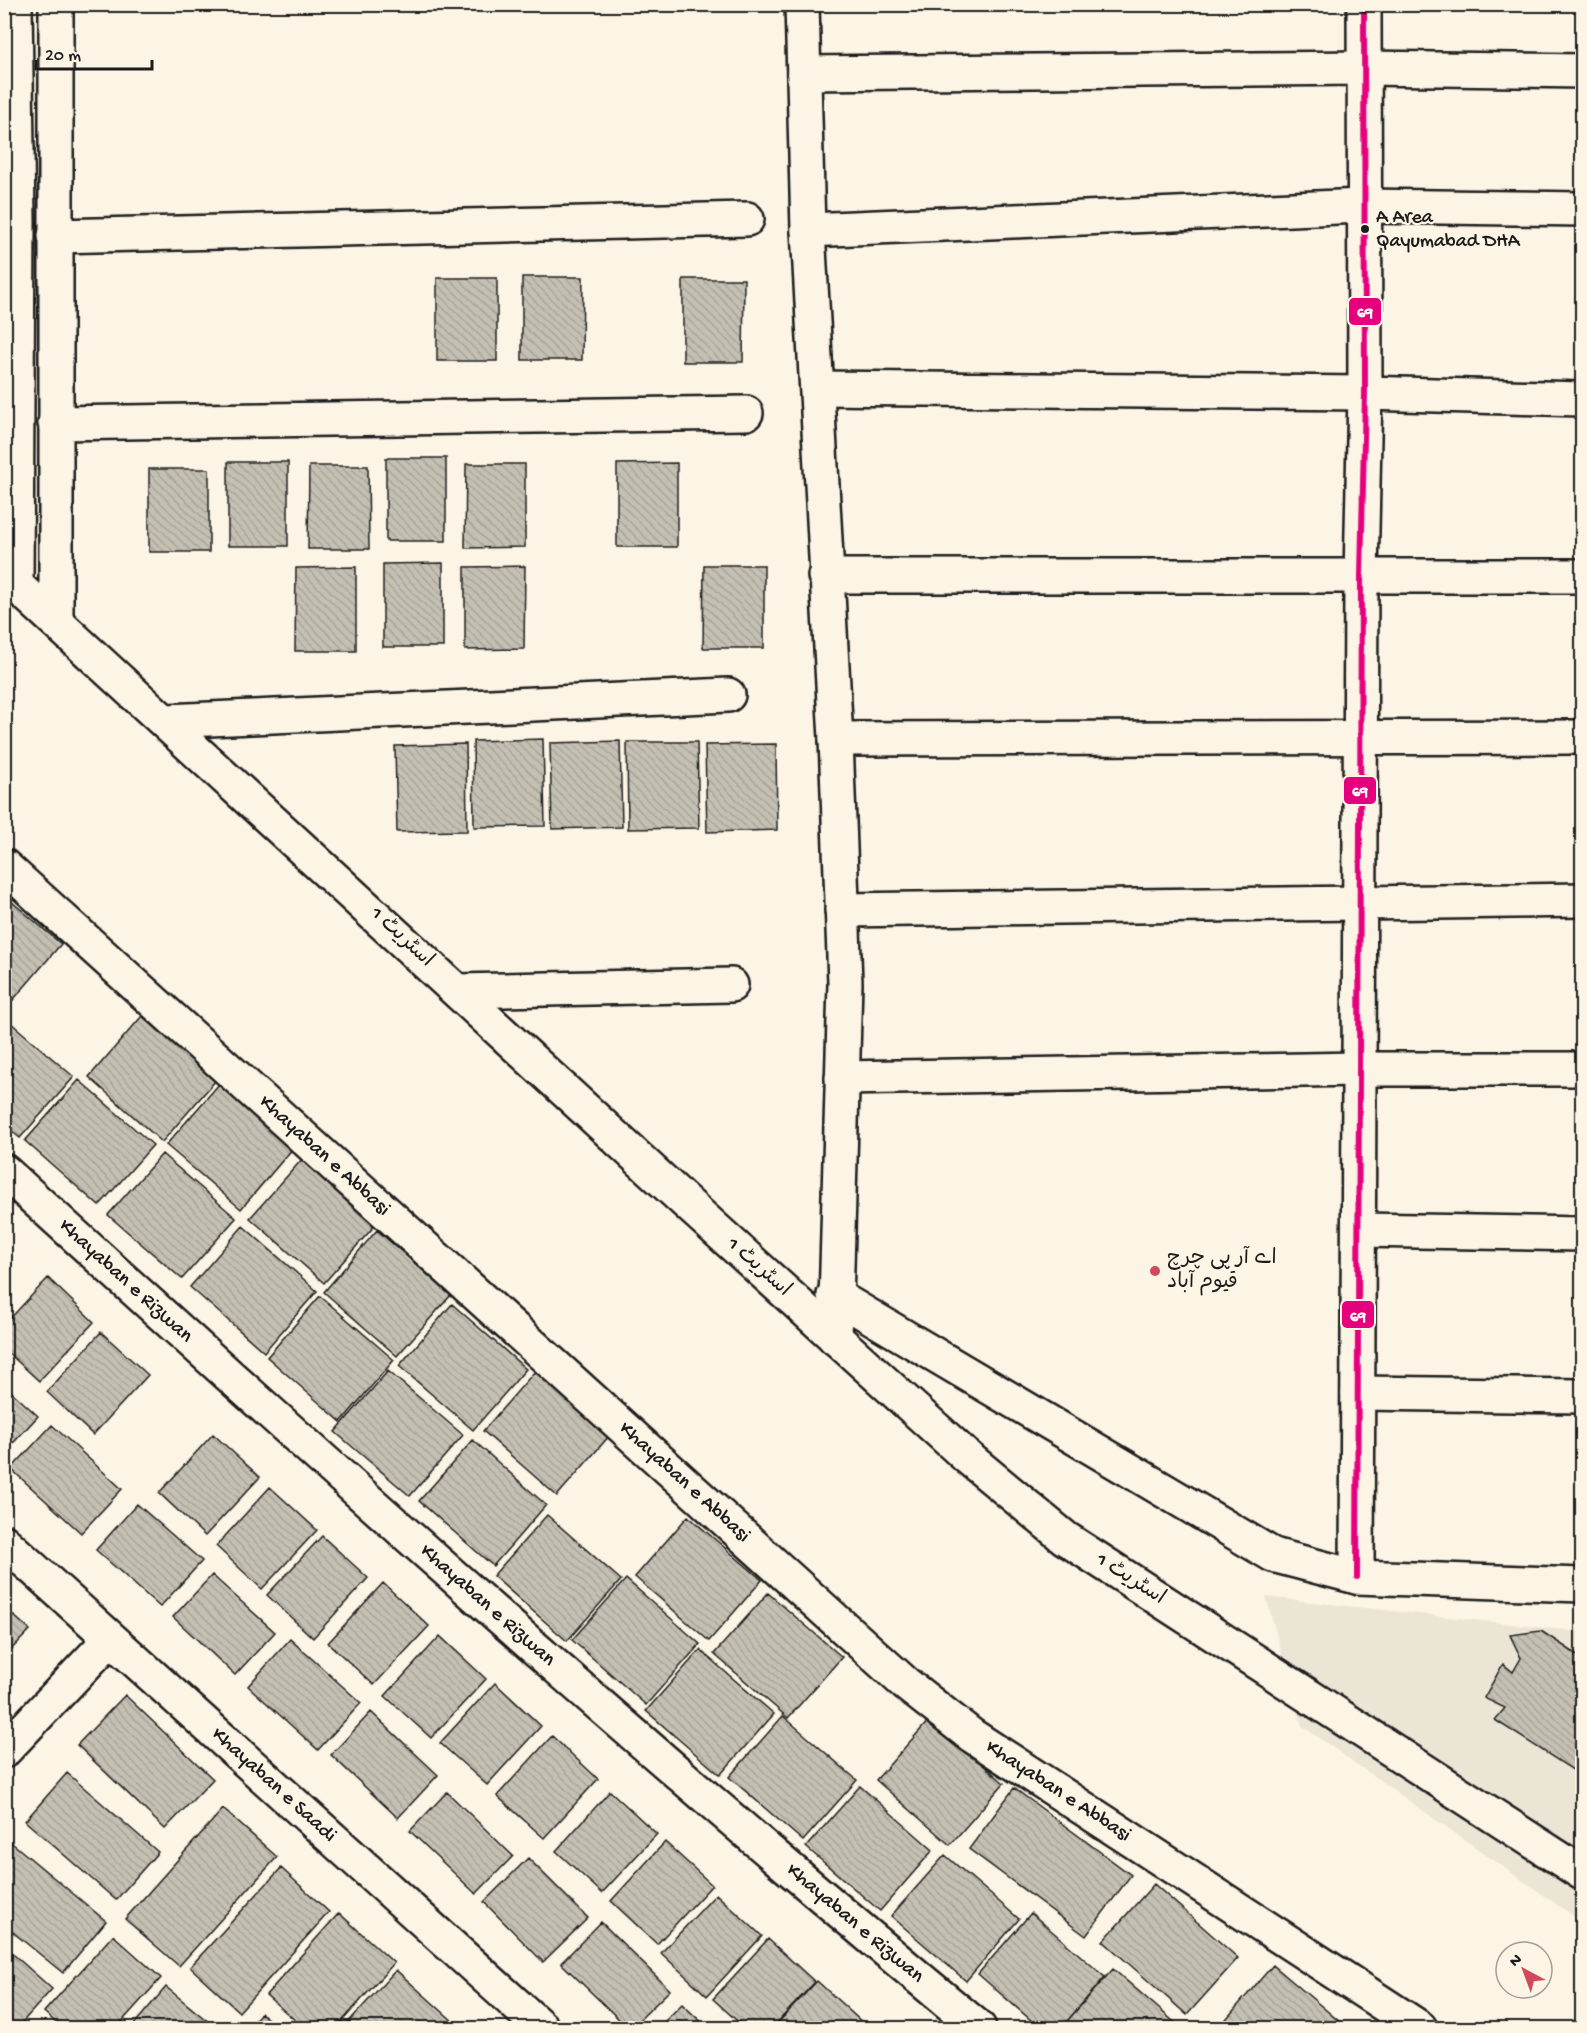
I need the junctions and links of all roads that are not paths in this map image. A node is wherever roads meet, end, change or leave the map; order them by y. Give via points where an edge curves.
1 (56, 4) edge
2 (802, 4) edge
3 (1364, 4) edge
4 (12, 14) edge
5 (1363, 68) junction
6 (1582, 71) edge
7 (804, 73) junction
8 (1362, 207) junction
9 (1582, 209) edge
10 (747, 219) dead end
11 (11, 223) edge
12 (808, 230) junction
13 (56, 236) junction
14 (817, 388) junction
15 (1365, 393) junction
16 (1582, 399) edge
17 (746, 413) dead end
18 (55, 423) junction
19 (825, 576) junction
20 (1361, 576) junction
21 (1582, 576) edge
22 (10, 579) edge
23 (56, 621) junction
24 (728, 695) dead end
25 (167, 721) junction
26 (1582, 737) edge
27 (1360, 738) junction
28 (836, 739) junction
29 (4, 866) edge
30 (1582, 900) edge
31 (1360, 903) junction
32 (842, 910) junction
33 (731, 985) dead end
34 (458, 992) junction
35 (1359, 1069) junction
36 (1582, 1069) edge
37 (842, 1078) junction
38 (4, 1171) edge
39 (1359, 1230) junction
40 (1582, 1234) edge
41 (834, 1295) junction
42 (835, 1338) junction
43 (1358, 1393) junction
44 (1582, 1396) edge
45 (4, 1542) edge
46 (1357, 1577) junction
47 (1582, 1585) edge
48 (110, 1639) junction
49 (4, 1751) edge
50 (1582, 1873) edge
51 (543, 2028) edge
52 (979, 2028) edge
53 (1420, 2028) edge

1 - 13 street
2 - 7 street
3 - 5 street
4 - 11 street
5 - 6 street
5 - 7 street
5 - 8 street
7 - 12 street
8 - 9 street
8 - 12 street
8 - 15 street
10 - 13 street
11 - 22 street
12 - 14 street
13 - 18 street
14 - 15 street
14 - 19 street
15 - 16 street
15 - 20 street
17 - 18 street
18 - 23 street
19 - 20 street
19 - 28 street
20 - 21 street
20 - 27 street
22 - 23 street, اسٹریٹ 1
23 - 25 street, اسٹریٹ 1
24 - 25 street
25 - 34 street, اسٹریٹ 1
26 - 27 street
27 - 28 street
27 - 31 street
28 - 32 street
29 - 53 street, Khayaban e Abbasi via 906,1684 971,1735
30 - 31 street
31 - 32 street
31 - 35 street
32 - 37 street
33 - 34 street
34 - 42 street, اسٹریٹ 1
35 - 36 street
35 - 37 street
35 - 39 street
37 - 41 street
38 - 52 street, Khayaban e Rizwan via 274,1417 789,1870
39 - 40 street
39 - 43 street
41 - 42 street
41 - 46 street via 1273,1556
42 - 50 street, اسٹریٹ 1 via 966,1456 1065,1538
43 - 44 street
43 - 46 street
45 - 48 street, Khayaban e Saadi
46 - 47 street
48 - 49 street
48 - 51 street, Khayaban e Saadi

